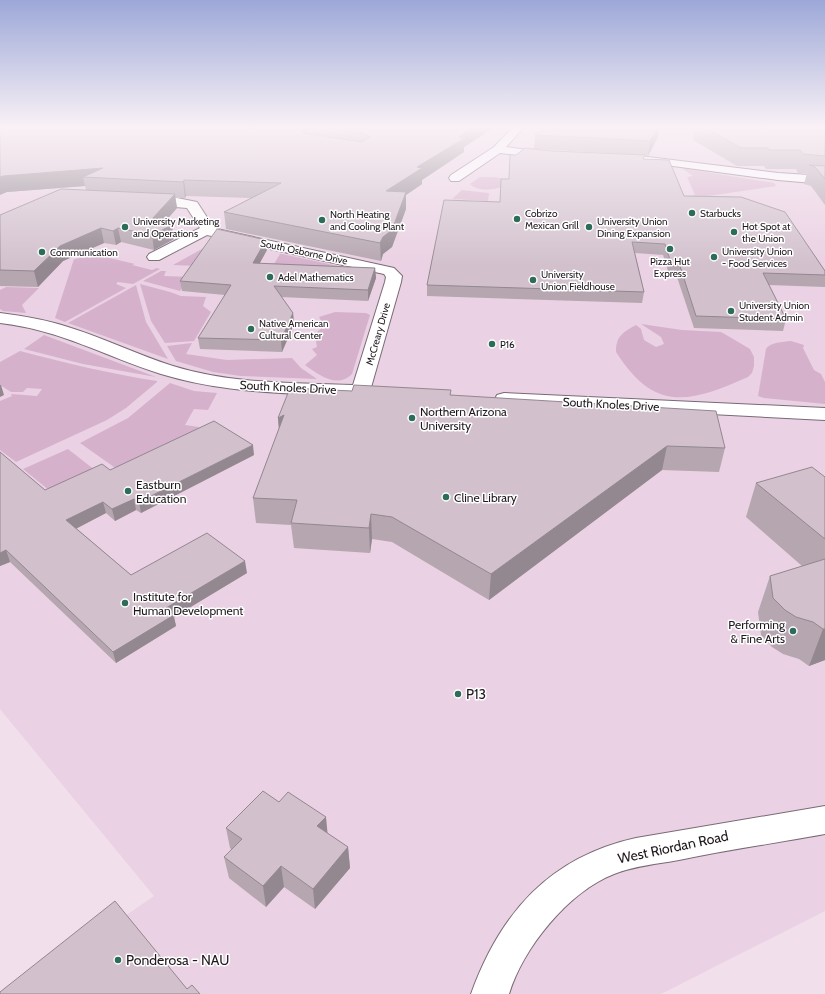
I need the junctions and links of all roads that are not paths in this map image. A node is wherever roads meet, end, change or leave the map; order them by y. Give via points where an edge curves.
1 (463, 172) edge
2 (740, 172) edge
3 (455, 178) dead end
4 (825, 180) edge
5 (133, 200) edge
6 (208, 229) junction
7 (154, 257) dead end
8 (394, 276) joint
9 (0, 318) edge
10 (369, 392) joint
11 (485, 398) edge
12 (825, 414) edge
13 (825, 820) edge
14 (490, 994) edge

1 - 3 street
2 - 4 street
5 - 6 street via 192,205
6 - 7 street
6 - 8 street, South Osborne Drive via 225,235 382,269
8 - 10 street, McCreary Drive
9 - 10 street, South Knoles Drive via 26,320 56,327 168,370 213,380 234,384
11 - 12 street, South Knoles Drive
13 - 14 street, West Riordan Road via 639,852 589,869 557,894 527,925 512,944 499,968

